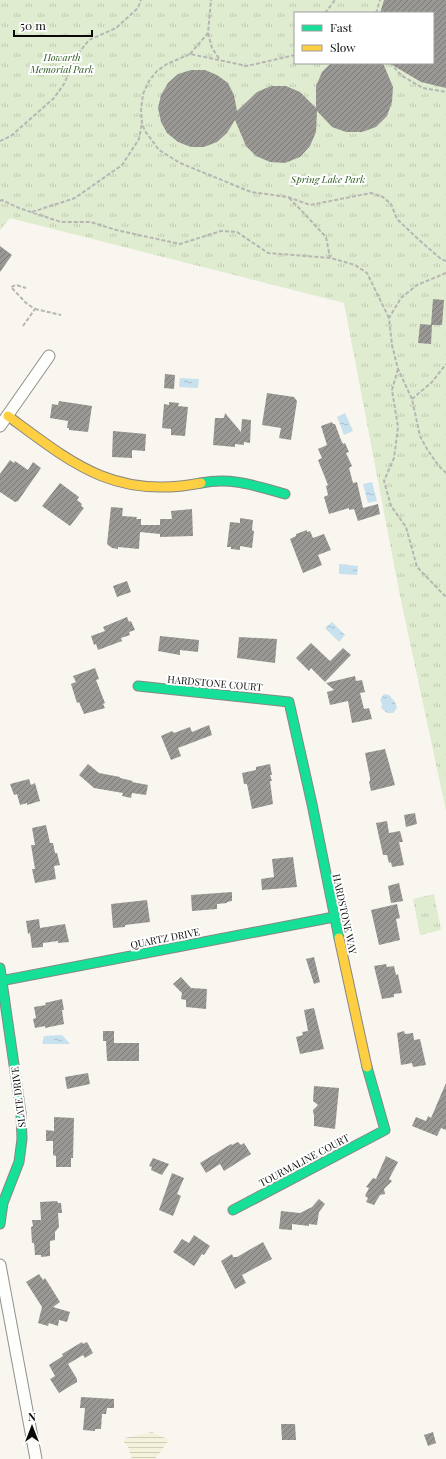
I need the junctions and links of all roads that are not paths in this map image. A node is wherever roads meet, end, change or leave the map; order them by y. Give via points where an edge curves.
1 (49, 356) dead end
2 (8, 416) junction
3 (0, 426) edge
4 (285, 494) dead end
5 (138, 686) dead end
6 (289, 702) joint
7 (334, 917) junction
8 (0, 968) edge
9 (1, 981) edge
10 (385, 1130) joint
11 (233, 1210) dead end
12 (0, 1224) edge
13 (0, 1265) edge
14 (36, 1459) edge

1 - 2 street
2 - 3 street
2 - 4 street via 80,466 95,475 111,480 164,487 222,480
5 - 6 street, HARDSTONE COURT
6 - 7 street, HARDSTONE WAY via 304,762
7 - 9 street, QUARTZ DRIVE
7 - 10 street, HARDSTONE WAY via 366,1068
8 - 9 street, SLATE DRIVE
9 - 12 street, SLATE DRIVE via 21,1113 22,1139 19,1162 3,1203
10 - 11 street, TOURMALINE COURT
13 - 14 street

